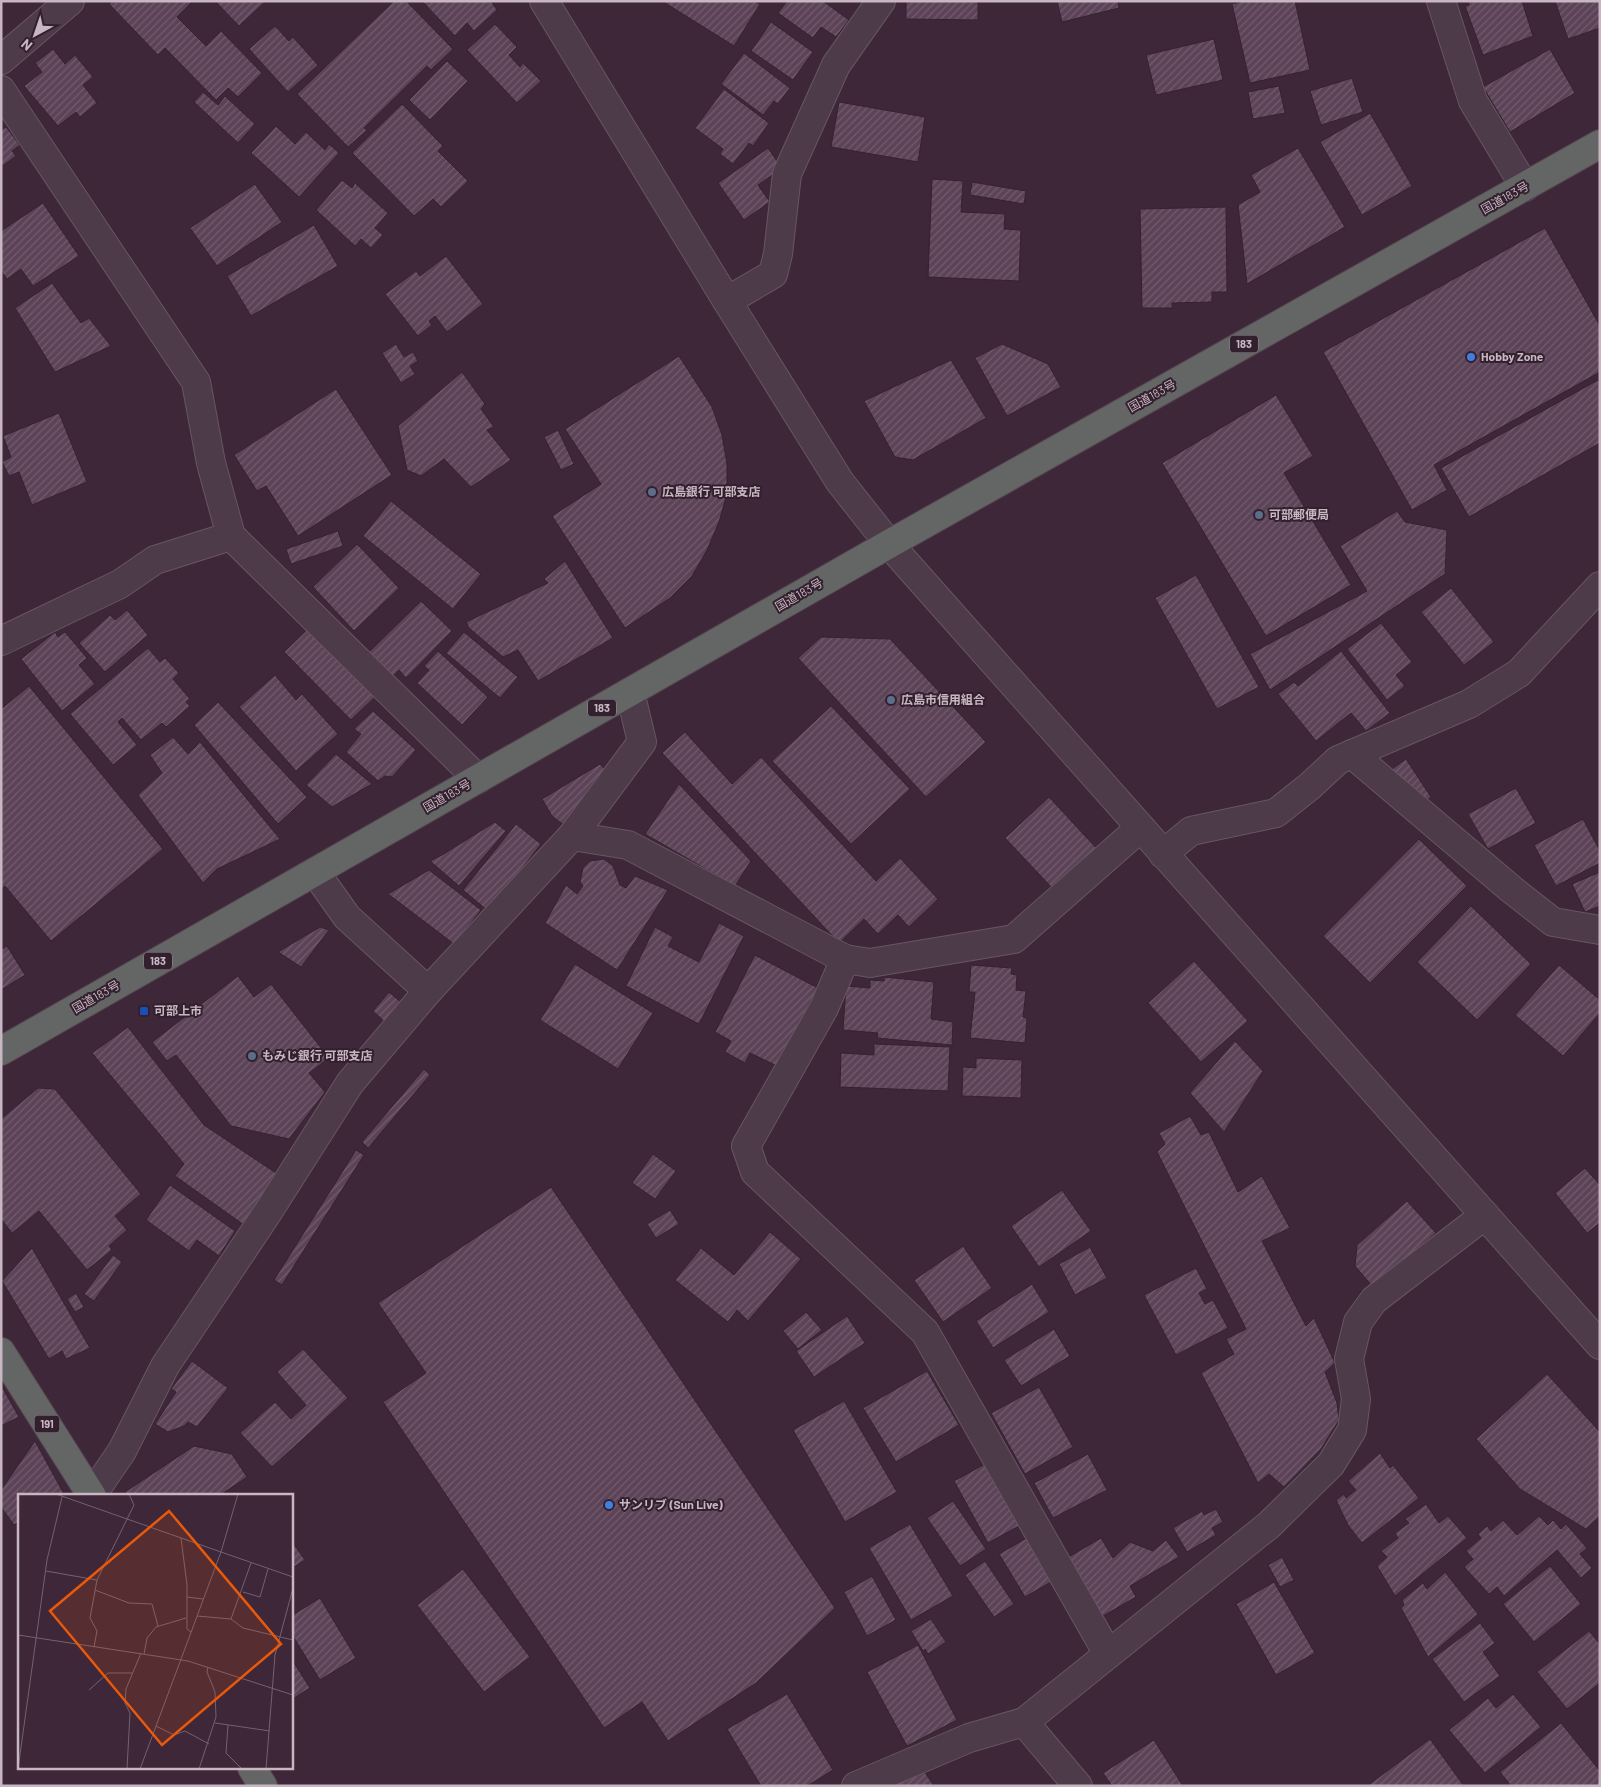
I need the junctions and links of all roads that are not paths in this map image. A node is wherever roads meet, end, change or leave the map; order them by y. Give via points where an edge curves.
1 (70, 1) edge
2 (544, 1) edge
3 (881, 1) edge
4 (1440, 1) edge
5 (1, 60) edge
6 (1, 90) edge
7 (1600, 144) edge
8 (1525, 187) junction
9 (726, 301) junction
10 (231, 536) junction
11 (889, 544) junction
12 (1600, 586) edge
13 (1, 641) edge
14 (630, 692) junction
15 (1352, 754) junction
16 (478, 779) junction
17 (1140, 828) junction
18 (572, 836) junction
19 (1163, 854) junction
20 (315, 872) junction
21 (1600, 930) edge
22 (845, 960) junction
23 (428, 990) junction
24 (1, 1051) edge
25 (1485, 1215) junction
26 (1600, 1344) edge
27 (1, 1352) edge
28 (91, 1494) edge
29 (93, 1494) edge
30 (1108, 1654) junction
31 (1024, 1722) junction
32 (253, 1770) edge
33 (263, 1786) edge
34 (856, 1786) edge
35 (1078, 1786) edge

1 - 5 street
2 - 9 street
3 - 9 street via 836,65 787,174 773,274
4 - 8 street via 1473,101
6 - 10 street via 196,382 211,463
7 - 8 highway, 国道183号 / 183
8 - 11 highway, 国道183号 / 183
9 - 11 street via 840,482
10 - 13 street via 155,560 120,584
10 - 16 street
11 - 14 highway, 国道183号 / 183
11 - 17 street
12 - 15 street via 1519,674 1469,704
14 - 16 highway, 国道183号 / 183
14 - 18 street via 642,742
15 - 19 street via 1338,760 1276,813 1191,830
15 - 21 street via 1553,922
16 - 20 highway, 国道183号 / 183
17 - 19 street
17 - 22 street via 1014,940 870,963
18 - 22 street via 628,845
18 - 23 street
19 - 25 street
20 - 23 street via 347,917
20 - 24 highway, 国道183号 / 183
22 - 30 street via 824,1008 746,1146 755,1172 925,1332
23 - 29 street via 350,1084 165,1366 122,1451
25 - 26 street
25 - 30 street via 1374,1300 1358,1322 1349,1359 1356,1399 1352,1430 1331,1464 1268,1525
27 - 28 highway, 191
30 - 31 street
31 - 34 street via 969,1738
31 - 35 street
32 - 33 highway

